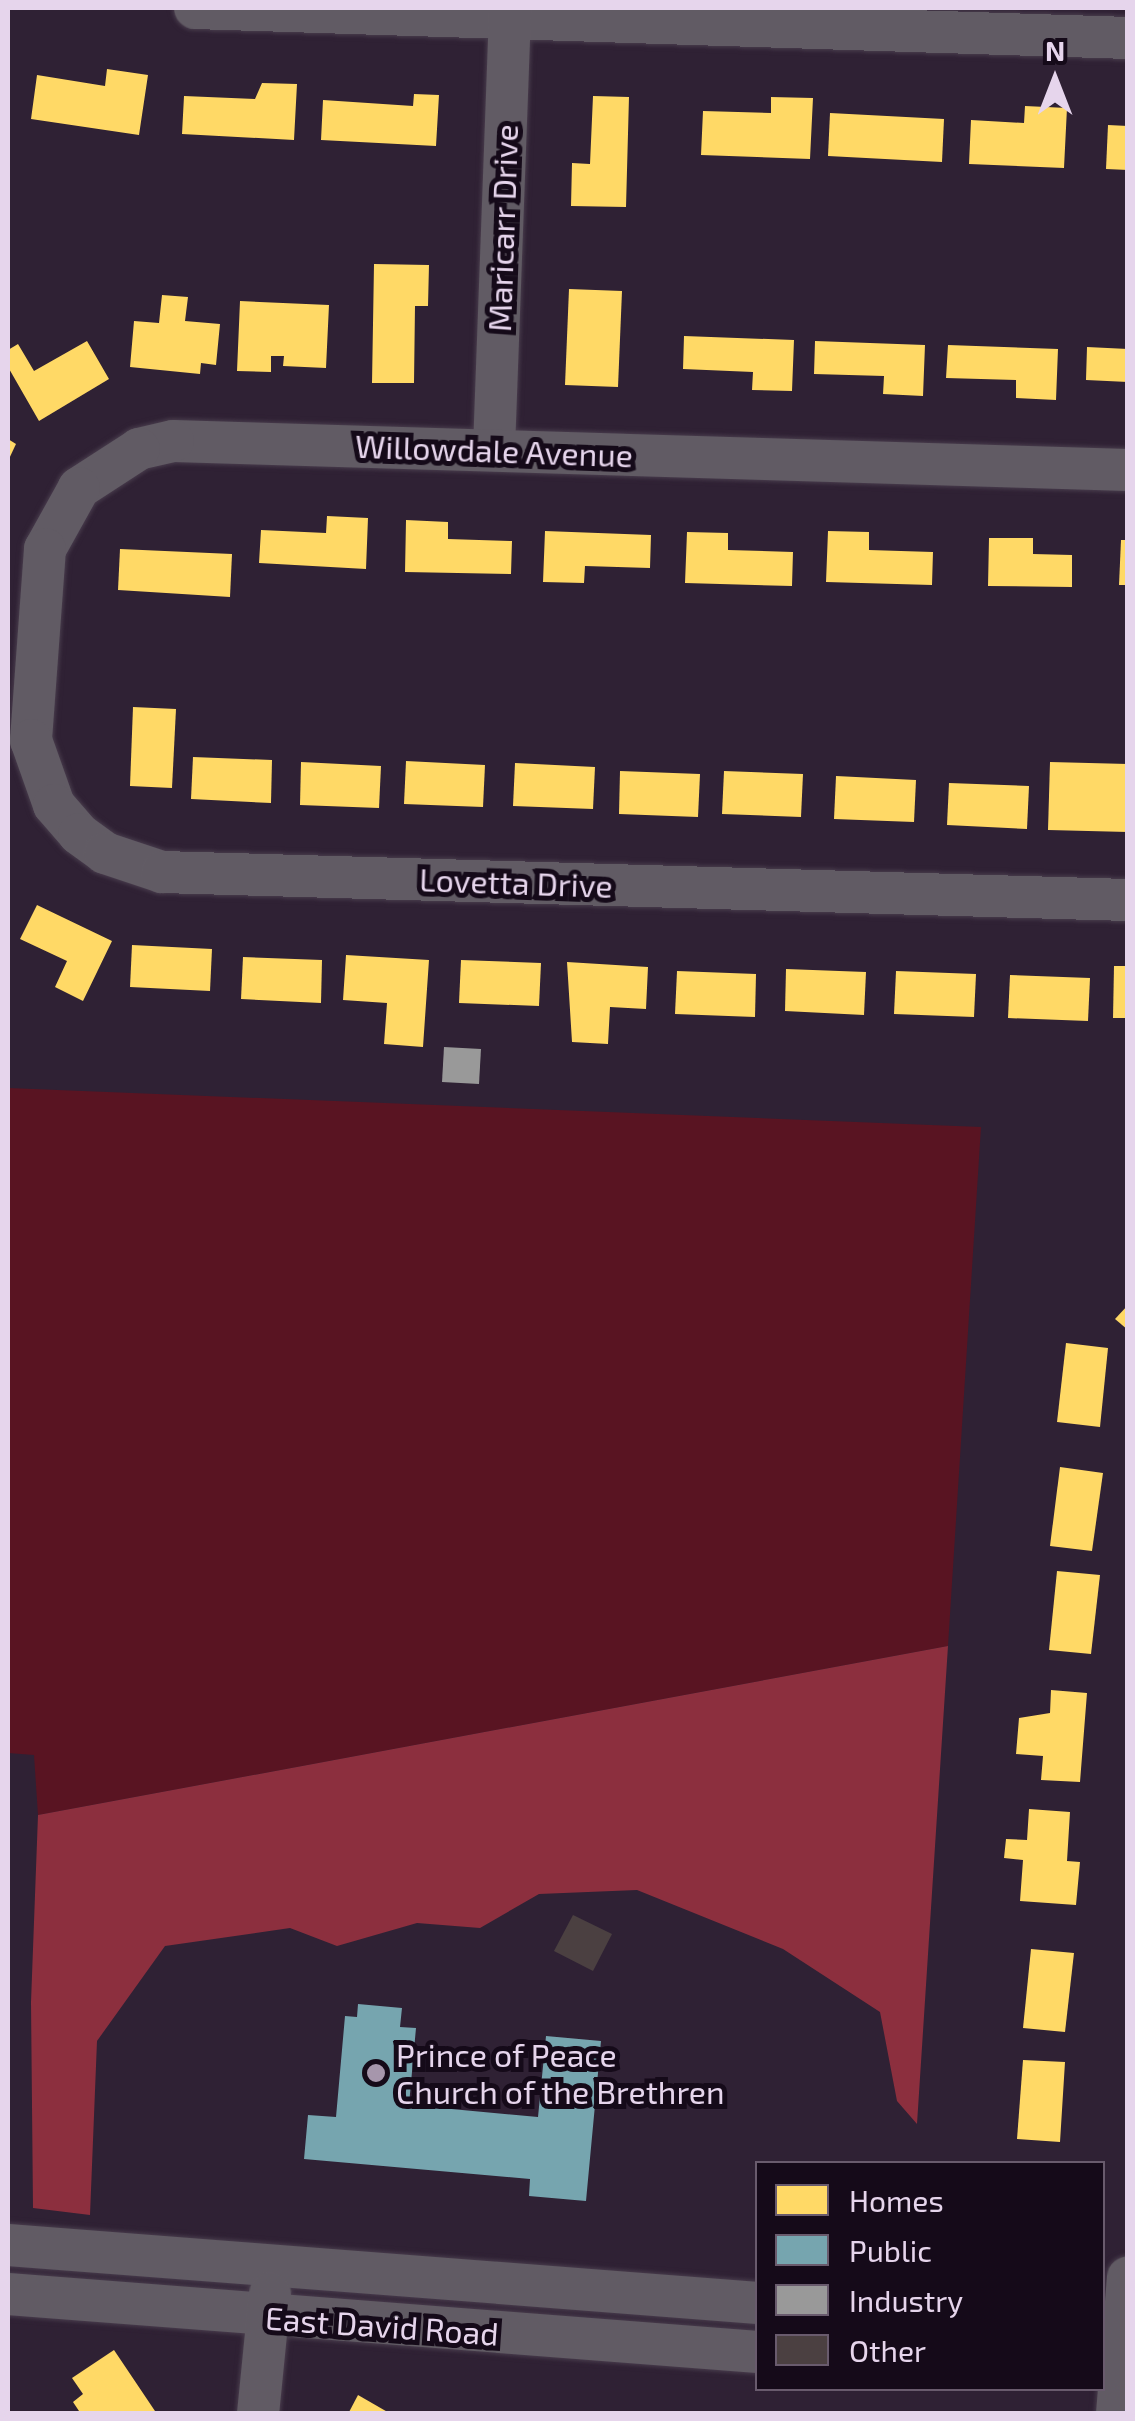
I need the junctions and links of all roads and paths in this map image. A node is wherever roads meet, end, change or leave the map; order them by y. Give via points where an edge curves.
1 (195, 8) edge
2 (510, 14) edge
3 (1128, 38) edge
4 (494, 449) junction
5 (1128, 470) edge
6 (34, 684) joint
7 (1128, 900) edge
8 (8, 2246) edge
9 (54, 2249) junction
10 (278, 2265) junction
11 (1128, 2277) edge
12 (8, 2294) edge
13 (755, 2303) edge
14 (263, 2318) junction
15 (1118, 2331) edge
16 (755, 2352) edge
17 (1116, 2390) edge
18 (258, 2414) edge

1 - 2 street
2 - 3 street
2 - 4 street, Maricarr Drive
4 - 5 street, Willowdale Avenue
4 - 6 street, Willowdale Avenue via 172,441 106,464 79,488 45,549
6 - 7 street, Lovetta Drive via 31,740 54,804 104,853 162,872
8 - 9 street, East David Road
9 - 10 street, East David Road
9 - 14 street via 110,2271 206,2279
10 - 13 street, East David Road
10 - 14 street
11 - 15 street
12 - 14 street, East David Road
14 - 16 street, East David Road
14 - 18 street
15 - 17 street

